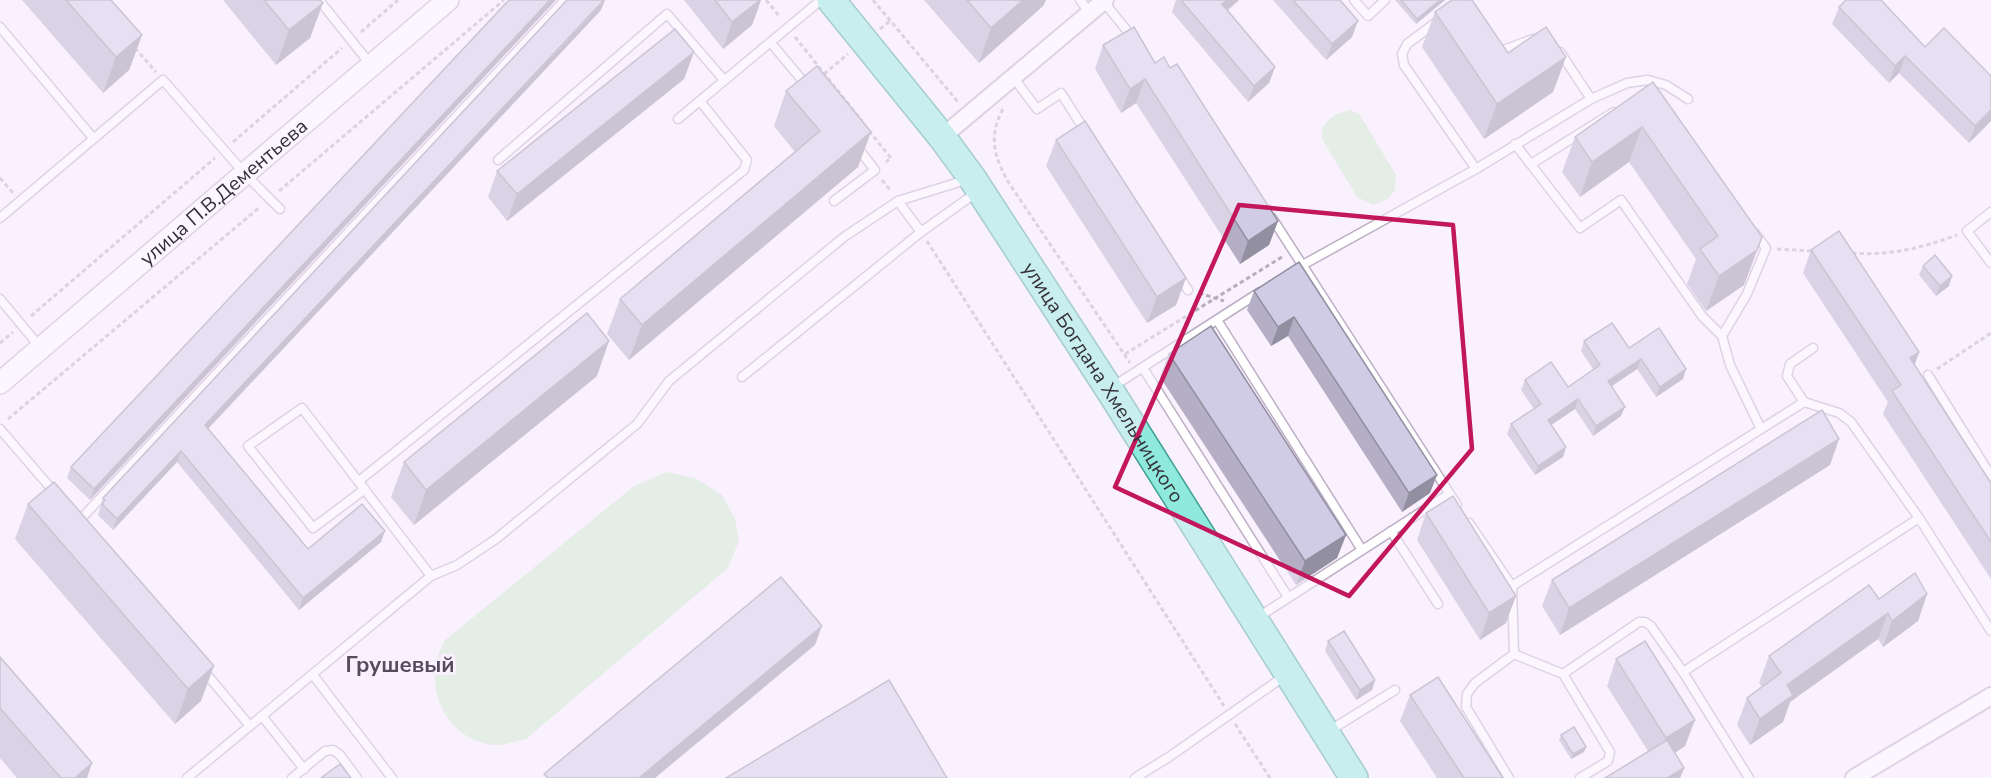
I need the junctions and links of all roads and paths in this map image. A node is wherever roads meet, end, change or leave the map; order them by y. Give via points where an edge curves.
1 (319, 0) edge
2 (398, 0) edge
3 (448, 0) edge
4 (504, 0) edge
5 (565, 0) edge
6 (766, 0) edge
7 (822, 0) edge
8 (831, 0) edge
9 (873, 0) edge
10 (1354, 0) edge
11 (1384, 0) edge
12 (1104, 1) edge
13 (1085, 6) edge
14 (1449, 12) edge
15 (784, 23) dead end
16 (0, 27) edge
17 (358, 34) dead end
18 (795, 36) dead end
19 (1541, 37) edge
20 (1492, 42) edge
21 (771, 43) junction
22 (1137, 43) edge
23 (132, 44) edge
24 (346, 45) dead end
25 (1555, 45) edge
26 (849, 54) dead end
27 (372, 65) junction
28 (824, 74) junction
29 (1013, 77) junction
30 (163, 80) junction
31 (724, 80) junction
32 (816, 97) edge
33 (967, 97) dead end
34 (1591, 99) junction
35 (1688, 99) dead end
36 (700, 101) junction
37 (1005, 105) dead end
38 (1618, 111) edge
39 (678, 119) dead end
40 (942, 137) junction
41 (93, 138) junction
42 (1092, 142) edge
43 (853, 143) edge
44 (1515, 144) junction
45 (229, 145) dead end
46 (220, 154) dead end
47 (891, 158) dead end
48 (498, 160) dead end
49 (1531, 164) junction
50 (1476, 169) junction
51 (875, 170) junction
52 (245, 174) junction
53 (0, 178) edge
54 (976, 184) junction
55 (275, 194) dead end
56 (20, 201) junction
57 (266, 201) dead end
58 (834, 201) dead end
59 (898, 201) junction
60 (280, 210) dead end
61 (1991, 212) edge
62 (1268, 213) edge
63 (0, 218) edge
64 (1752, 230) edge
65 (1967, 231) junction
66 (921, 232) junction
67 (1766, 248) junction
68 (1293, 251) junction
69 (1821, 252) edge
70 (1844, 253) edge
71 (1991, 263) edge
72 (1302, 265) junction
73 (1176, 271) edge
74 (1293, 271) edge
75 (1266, 288) edge
76 (1188, 290) joint
77 (1215, 298) junction
78 (0, 299) edge
79 (1239, 306) junction
80 (28, 319) dead end
81 (1217, 320) junction
82 (16, 329) dead end
83 (1991, 333) edge
84 (1722, 336) junction
85 (0, 343) edge
86 (41, 348) junction
87 (1813, 348) dead end
88 (1125, 354) junction
89 (1139, 370) junction
90 (1928, 375) joint
91 (742, 377) dead end
92 (0, 383) edge
93 (1109, 389) junction
94 (1804, 402) junction
95 (7, 420) dead end
96 (0, 429) edge
97 (1761, 429) junction
98 (1991, 476) edge
99 (362, 485) junction
100 (1449, 494) junction
101 (65, 504) edge
102 (72, 513) edge
103 (1919, 518) junction
104 (79, 521) junction
105 (86, 529) edge
106 (1391, 531) junction
107 (1362, 550) junction
108 (431, 576) junction
109 (1512, 586) junction
110 (1288, 597) junction
111 (1438, 604) dead end
112 (1254, 620) junction
113 (1991, 632) edge
114 (1514, 654) junction
115 (196, 662) edge
116 (1683, 672) junction
117 (1288, 673) junction
118 (1563, 674) junction
119 (313, 675) junction
120 (1395, 690) dead end
121 (1991, 696) edge
122 (1229, 715) junction
123 (262, 716) junction
124 (250, 726) junction
125 (1326, 733) junction
126 (303, 769) junction
127 (187, 778) edge
128 (292, 778) edge
129 (357, 778) edge
130 (392, 778) edge
131 (1135, 778) edge
132 (1270, 778) edge
133 (1354, 778) edge
134 (1509, 778) edge
135 (1580, 778) edge
136 (1749, 778) edge
137 (1854, 778) edge

1 - 27 lane
2 - 17 path
3 - 27 street, улица П.В.Дементьева
4 - 55 path
5 - 104 lane
6 - 15 path
7 - 21 lane
8 - 40 main road, улица Богдана Хмельницкого
9 - 33 path via 959,104
10 - 11 lane via 1368,16
12 - 13 street
12 - 22 lane
13 - 29 street
14 - 50 lane via 1407,44 1402,54 1404,65
16 - 41 lane
18 - 28 path
19 - 20 lane via 1511,49 1501,50
21 - 31 lane
21 - 32 lane
23 - 30 path
24 - 45 path
25 - 34 lane
26 - 28 path
27 - 52 street, улица П.В.Дементьева
28 - 47 path
29 - 40 street
29 - 42 lane via 1037,109 1060,93
30 - 41 lane
30 - 52 lane
31 - 36 lane
31 - 48 lane via 668,14
34 - 35 lane via 1627,83 1648,80 1666,85
34 - 44 lane
36 - 39 lane
36 - 99 lane via 747,160 744,170
37 - 88 path via 995,128 993,145 998,163
38 - 49 lane
40 - 54 main road, улица Богдана Хмельницкого
41 - 56 lane
43 - 51 lane
44 - 49 lane
44 - 50 lane
46 - 80 path
49 - 84 lane via 1581,228 1621,200 1702,316
50 - 72 lane
51 - 58 lane
51 - 59 path
52 - 60 lane
52 - 86 street, улица П.В.Дементьева
53 - 56 path
54 - 59 lane
54 - 66 lane
54 - 93 main road, улица Богдана Хмельницкого
56 - 63 lane
57 - 95 path
59 - 66 lane
59 - 108 lane via 844,237 669,381 637,424 496,539 457,565
61 - 65 lane
62 - 68 lane
64 - 67 lane
65 - 70 path via 1928,246 1877,255
65 - 71 lane
66 - 91 lane
66 - 122 path
67 - 69 path
67 - 84 lane via 1747,294
68 - 72 lane
68 - 77 path
72 - 74 lane
72 - 100 lane
73 - 76 lane
75 - 79 lane
76 - 77 path
77 - 79 path
77 - 88 path
78 - 86 lane
79 - 81 lane
81 - 89 lane
81 - 107 lane
82 - 85 path
83 - 90 path
84 - 97 lane via 1730,364
86 - 92 street, улица П.В.Дементьева
87 - 94 lane via 1790,364 1787,376
88 - 89 path
89 - 93 lane
89 - 110 lane
90 - 98 lane
93 - 112 main road, улица Богдана Хмельницкого
94 - 97 lane
94 - 103 lane via 1839,413 1851,422
96 - 101 lane
97 - 109 lane
99 - 99 lane via 302,408 248,446 313,528
99 - 108 lane
100 - 106 lane
100 - 109 lane
102 - 104 lane
103 - 113 lane
103 - 116 lane
104 - 105 lane
106 - 107 lane
106 - 111 lane
107 - 110 lane
108 - 119 lane
109 - 114 lane
110 - 112 lane
112 - 117 main road, улица Богдана Хмельницкого
114 - 118 lane
114 - 134 lane via 1475,683 1467,694 1466,707
115 - 124 lane
116 - 118 lane via 1651,626 1639,622
116 - 136 lane
117 - 122 lane
117 - 125 main road, улица Богдана Хмельницкого
118 - 135 lane via 1610,752 1608,761
119 - 123 lane
119 - 130 lane
120 - 125 lane
121 - 137 street
122 - 131 lane
122 - 132 path
123 - 124 lane
123 - 126 lane
124 - 127 lane
125 - 133 main road, улица Богдана Хмельницкого
126 - 128 lane
126 - 129 lane via 325,751 333,750

